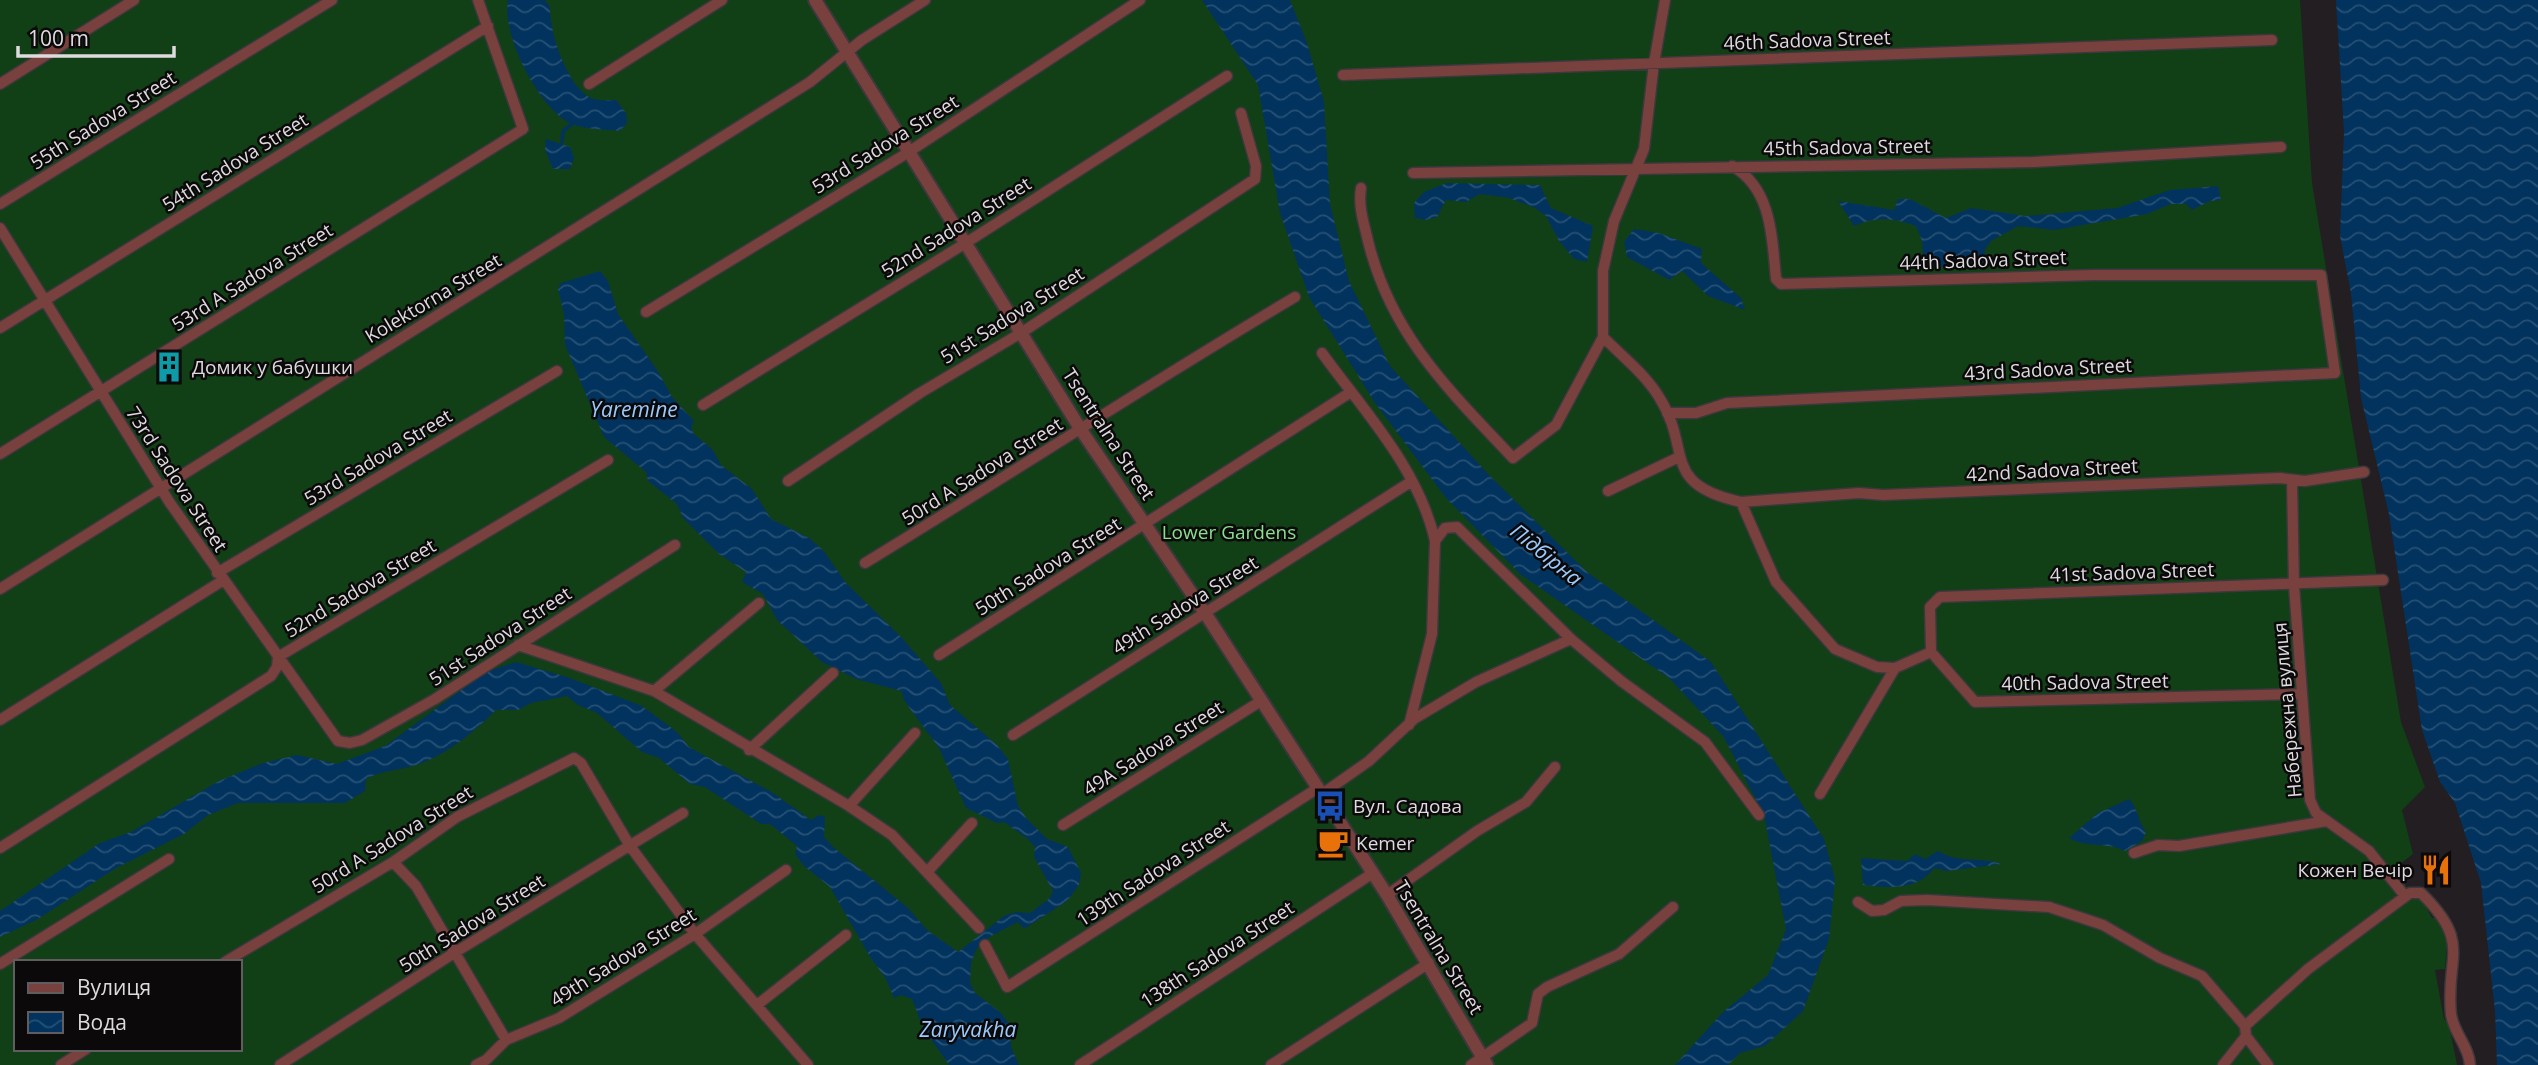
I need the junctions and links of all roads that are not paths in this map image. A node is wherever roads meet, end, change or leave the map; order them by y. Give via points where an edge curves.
1 (134, 0) edge
2 (332, 0) edge
3 (478, 0) edge
4 (722, 0) edge
5 (815, 0) edge
6 (925, 0) edge
7 (1140, 0) edge
8 (1665, 0) edge
9 (488, 26) junction
10 (2273, 40) dead end
11 (846, 54) junction
12 (1654, 63) junction
13 (1343, 75) dead end
14 (1227, 76) dead end
15 (0, 84) edge
16 (589, 84) dead end
17 (1241, 113) dead end
18 (2281, 147) dead end
19 (908, 152) junction
20 (1731, 166) junction
21 (1638, 167) junction
22 (1413, 173) dead end
23 (1361, 188) dead end
24 (0, 204) edge
25 (0, 228) edge
26 (965, 243) junction
27 (2321, 275) joint
28 (1295, 297) dead end
29 (46, 300) junction
30 (646, 312) dead end
31 (0, 328) edge
32 (1021, 333) junction
33 (1604, 337) junction
34 (1322, 353) dead end
35 (557, 371) dead end
36 (101, 392) junction
37 (1351, 392) junction
38 (703, 405) dead end
39 (1667, 413) junction
40 (1082, 430) junction
41 (0, 454) edge
42 (1679, 457) junction
43 (608, 460) dead end
44 (2364, 472) dead end
45 (2292, 480) junction
46 (788, 481) dead end
47 (1412, 481) junction
48 (160, 488) junction
49 (1608, 491) dead end
50 (1741, 502) junction
51 (1146, 525) junction
52 (1434, 536) junction
53 (675, 545) dead end
54 (865, 563) dead end
55 (219, 577) junction
56 (2383, 580) dead end
57 (2294, 586) junction
58 (0, 589) edge
59 (759, 603) dead end
60 (1205, 613) junction
61 (1571, 639) junction
62 (518, 645) junction
63 (1931, 652) junction
64 (939, 655) dead end
65 (278, 657) junction
66 (1895, 668) junction
67 (833, 673) dead end
68 (654, 691) junction
69 (2302, 694) junction
70 (1261, 701) junction
71 (0, 720) edge
72 (1409, 725) junction
73 (915, 733) dead end
74 (1013, 735) dead end
75 (338, 741) joint
76 (749, 750) junction
77 (1555, 767) dead end
78 (1320, 791) junction
79 (1820, 794) dead end
80 (849, 806) junction
81 (683, 813) dead end
82 (1759, 815) dead end
83 (2328, 821) junction
84 (972, 822) dead end
85 (1063, 825) dead end
86 (630, 846) junction
87 (0, 848) edge
88 (2134, 853) dead end
89 (169, 859) dead end
90 (393, 862) junction
91 (786, 870) dead end
92 (927, 872) junction
93 (1373, 873) junction
94 (1387, 895) junction
95 (2405, 896) junction
96 (1858, 902) dead end
97 (1673, 907) dead end
98 (979, 928) dead end
99 (695, 934) junction
100 (846, 935) dead end
101 (985, 945) dead end
102 (454, 953) junction
103 (228, 960) edge
104 (1429, 963) junction
105 (0, 964) edge
106 (757, 1005) junction
107 (2246, 1031) junction
108 (506, 1040) junction
109 (83, 1051) edge
110 (1485, 1061) edge
111 (483, 1063) edge
112 (61, 1065) edge
113 (281, 1065) edge
114 (808, 1065) edge
115 (1080, 1065) edge
116 (1271, 1065) edge
117 (1471, 1065) edge
118 (2223, 1065) edge
119 (2268, 1065) edge
120 (2470, 1065) edge

1 - 15 street
2 - 24 street, 55th Sadova Street
3 - 9 street
4 - 16 street
5 - 11 street, Tsentralna Street
6 - 11 street, Kolektorna Street
7 - 19 street, 53rd Sadova Street
8 - 12 street
9 - 29 street, 54th Sadova Street
9 - 36 street, 53rd A Sadova Street via 523,129
10 - 12 street, 46th Sadova Street
11 - 19 street, Tsentralna Street
11 - 48 street, Kolektorna Street via 810,82 540,254
12 - 13 street, 46th Sadova Street
12 - 21 street
14 - 26 street, 52nd Sadova Street
17 - 32 street, 51st Sadova Street via 1256,166 1255,179
18 - 20 street, 45th Sadova Street via 2034,162
19 - 26 street, Tsentralna Street
19 - 30 street, 53rd Sadova Street
20 - 21 street, 45th Sadova Street
20 - 27 street, 44th Sadova Street via 1762,198 1776,279 1782,284 2094,275
21 - 22 street, 45th Sadova Street
21 - 33 street via 1614,221 1603,271
23 - 33 street via 1359,203 1371,255 1398,323 1430,370 1513,458 1556,425
25 - 29 street, 73rd Sadova Street
26 - 32 street, Tsentralna Street
26 - 38 street, 52nd Sadova Street
27 - 39 street, 43rd Sadova Street via 2334,373 1727,403 1696,413
28 - 40 street, 50rd A Sadova Street
29 - 31 street, 54th Sadova Street
29 - 36 street, 73rd Sadova Street
32 - 40 street, Tsentralna Street
32 - 46 street, 51st Sadova Street via 920,393
33 - 39 street via 1643,376
34 - 37 street
35 - 55 street, 53rd Sadova Street
36 - 41 street, 53rd A Sadova Street
36 - 48 street, 73rd Sadova Street
37 - 47 street
37 - 51 street, 50th Sadova Street
39 - 42 street
40 - 51 street, Tsentralna Street
40 - 54 street, 50rd A Sadova Street
42 - 49 street
42 - 50 street via 1699,489
43 - 65 street, 52nd Sadova Street
44 - 45 street, 42nd Sadova Street
45 - 50 street, 42nd Sadova Street via 1859,493
45 - 57 street, Набережна вулиця
47 - 52 street
47 - 60 street, 49th Sadova Street
48 - 55 street, 73rd Sadova Street
48 - 58 street, Kolektorna Street
50 - 66 street via 1776,583 1835,649 1877,667
51 - 60 street, Tsentralna Street
51 - 64 street, 50th Sadova Street
52 - 61 street via 1457,527
52 - 72 street via 1432,634
53 - 62 street, 51st Sadova Street
55 - 65 street, 73rd Sadova Street
55 - 71 street, 53rd Sadova Street
56 - 57 street, 41st Sadova Street
57 - 63 street, 41st Sadova Street via 1940,597 1930,607
57 - 69 street, Набережна вулиця
59 - 68 street
60 - 70 street, Tsentralna Street
60 - 74 street, 49th Sadova Street
61 - 72 street, 139th Sadova Street via 1476,682
61 - 82 street via 1705,742
62 - 68 street
62 - 75 street, 51st Sadova Street via 362,740
63 - 66 street
63 - 69 street, 40th Sadova Street via 1975,702
65 - 75 street, 73rd Sadova Street
65 - 87 street, 52nd Sadova Street via 271,676
66 - 79 street
67 - 76 street
68 - 76 street
69 - 83 street, Набережна вулиця via 2310,800 2316,813
70 - 78 street, Tsentralna Street
70 - 85 street, 49A Sadova Street
72 - 78 street, 139th Sadova Street via 1369,761
73 - 80 street
76 - 80 street
77 - 94 street via 1526,802
78 - 93 street, Tsentralna Street
78 - 101 street, 139th Sadova Street via 1007,988
80 - 92 street via 892,835
81 - 86 street, 50th Sadova Street
83 - 88 street via 2179,846 2158,845
83 - 95 street, Набережна вулиця via 2369,851
84 - 92 street
86 - 90 street, 50rd A Sadova Street via 578,759 457,817
86 - 99 street
86 - 102 street, 50th Sadova Street
89 - 105 street
90 - 102 street via 416,886
90 - 103 street, 50rd A Sadova Street
91 - 99 street, 49th Sadova Street
92 - 98 street
93 - 94 street, Tsentralna Street
93 - 115 street, 138th Sadova Street
94 - 104 street, Tsentralna Street
95 - 107 street via 2308,969
95 - 120 street via 2421,893 2453,933 2451,1017 2469,1052
96 - 107 street via 1872,911 1901,901 1927,900 2049,907 2103,925 2202,976
97 - 110 street via 1619,954 1538,994 1532,1023
99 - 106 street
99 - 108 street, 49th Sadova Street via 559,1018
100 - 106 street
102 - 108 street
102 - 113 street, 50th Sadova Street
104 - 110 street, Tsentralna Street
104 - 116 street
106 - 114 street
107 - 118 street
107 - 119 street
108 - 111 street, 49th Sadova Street
109 - 112 street
110 - 117 street

